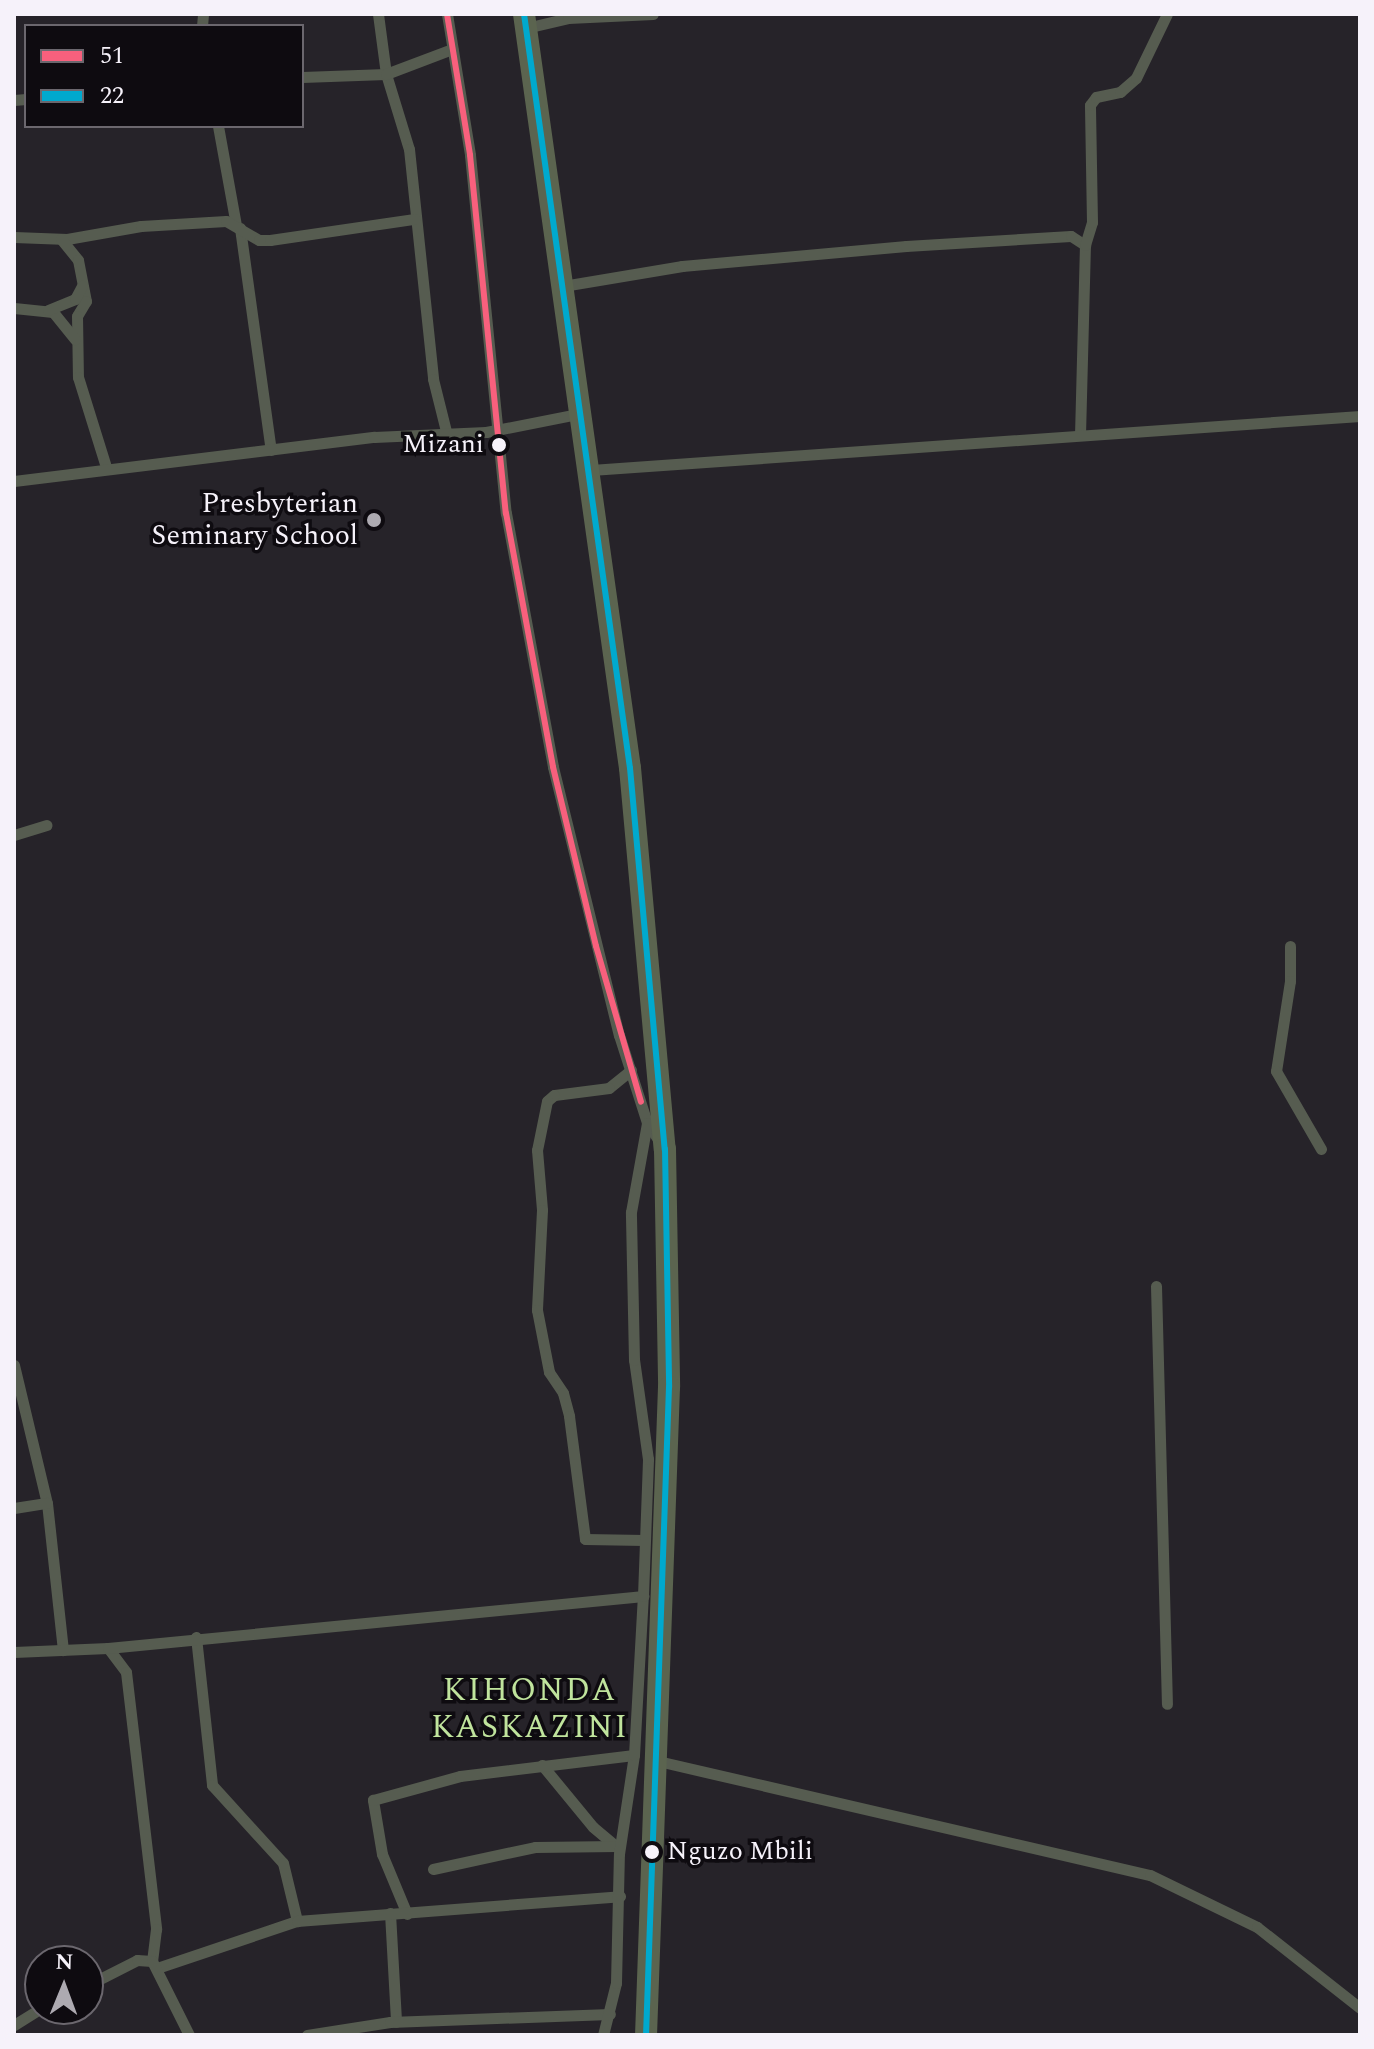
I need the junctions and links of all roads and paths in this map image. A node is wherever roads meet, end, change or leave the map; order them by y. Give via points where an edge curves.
1 (378, 14) edge
2 (447, 14) edge
3 (653, 14) edge
4 (1167, 14) edge
5 (525, 21) edge
6 (452, 49) junction
7 (386, 74) junction
8 (304, 77) edge
9 (218, 128) edge
10 (414, 219) junction
11 (238, 227) junction
12 (98, 236) junction
13 (14, 237) edge
14 (61, 239) junction
15 (1085, 245) junction
16 (78, 260) junction
17 (82, 286) junction
18 (563, 286) junction
19 (14, 308) edge
20 (48, 310) junction
21 (75, 357) junction
22 (583, 413) junction
23 (1360, 416) edge
24 (495, 428) junction
25 (447, 435) junction
26 (1080, 435) junction
27 (271, 450) junction
28 (106, 467) junction
29 (591, 470) junction
30 (14, 481) edge
31 (46, 825) dead end
32 (14, 835) edge
33 (1290, 946) dead end
34 (631, 1070) junction
35 (647, 1123) junction
36 (665, 1149) junction
37 (1321, 1149) dead end
38 (1156, 1286) dead end
39 (14, 1365) edge
40 (47, 1503) junction
41 (14, 1508) edge
42 (644, 1540) junction
43 (643, 1596) junction
44 (196, 1637) junction
45 (108, 1648) junction
46 (63, 1650) junction
47 (14, 1652) edge
48 (1167, 1704) dead end
49 (634, 1755) junction
50 (658, 1761) junction
51 (542, 1765) junction
52 (618, 1850) junction
53 (433, 1869) dead end
54 (620, 1896) junction
55 (390, 1913) junction
56 (407, 1914) junction
57 (297, 1921) junction
58 (154, 1964) junction
59 (104, 1977) edge
60 (1360, 2008) edge
61 (610, 2014) junction
62 (393, 2022) junction
63 (189, 2035) edge
64 (307, 2035) edge
65 (391, 2035) edge
66 (603, 2035) edge
67 (646, 2035) edge

1 - 7 street
2 - 6 street
3 - 5 street
4 - 15 street via 1136,78 1120,92 1091,101 1092,222
5 - 18 highway
6 - 7 street
6 - 24 street via 470,155 497,399
7 - 8 street
7 - 10 street via 405,125
9 - 11 street
10 - 11 street via 285,240 259,240
10 - 25 street via 433,379
11 - 12 street via 209,221 141,226
11 - 27 street
12 - 14 street
12 - 16 street
13 - 14 street
14 - 16 street
15 - 18 street via 1071,236 906,246 682,266
15 - 26 street
16 - 17 street
17 - 20 street via 75,299
17 - 21 street via 86,301 77,316
18 - 22 highway
19 - 20 street
20 - 21 street via 75,335
21 - 28 street
22 - 24 street
22 - 29 highway
23 - 26 street
24 - 25 street
24 - 34 street via 553,767
25 - 27 street
26 - 29 street
27 - 28 street
28 - 30 street
29 - 36 highway via 630,768
31 - 32 street
33 - 37 street via 1276,1071
34 - 35 street
34 - 42 street via 609,1088 554,1095 547,1101 537,1150 542,1210 537,1310 549,1372 563,1393 569,1416 585,1539
35 - 36 street
35 - 42 street via 631,1212 634,1360 648,1459
36 - 50 highway via 669,1387
38 - 48 street
39 - 40 street
40 - 41 street
40 - 46 street
42 - 43 street
43 - 44 street
43 - 49 street
44 - 45 street
44 - 57 street via 212,1785 283,1863
45 - 46 street
45 - 58 street via 126,1672 156,1929
46 - 47 street
49 - 51 street
49 - 52 street
50 - 60 street via 1150,1875 1257,1927
50 - 67 highway
51 - 52 street
51 - 56 street via 460,1776 373,1800 382,1854
52 - 53 street via 535,1847
52 - 54 street
54 - 56 street
54 - 61 street
55 - 56 street
55 - 57 street
55 - 62 street
57 - 58 street
58 - 59 street via 137,1960
58 - 63 street
61 - 62 street
61 - 66 street
62 - 64 street
62 - 65 street

